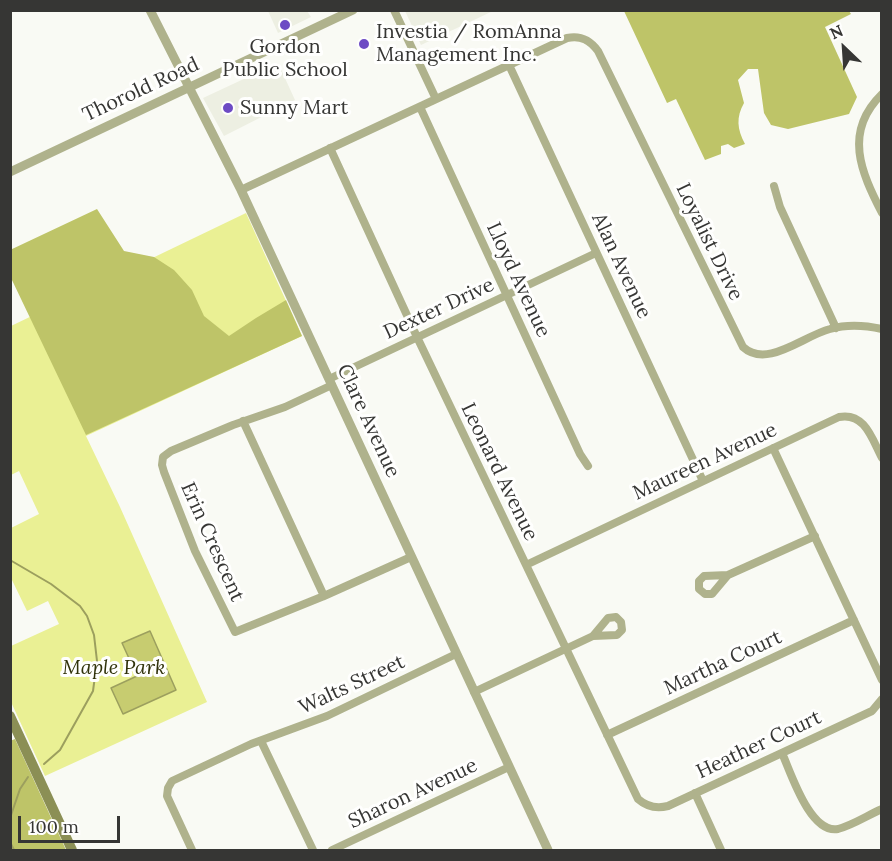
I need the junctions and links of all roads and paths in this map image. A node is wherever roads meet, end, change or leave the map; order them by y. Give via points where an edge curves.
1 (150, 10) edge
2 (353, 10) edge
3 (394, 10) edge
4 (509, 65) junction
5 (190, 87) junction
6 (882, 94) edge
7 (436, 99) junction
8 (420, 106) junction
9 (330, 148) junction
10 (10, 172) edge
11 (774, 186) dead end
12 (241, 190) junction
13 (882, 213) edge
14 (596, 253) junction
15 (507, 295) junction
16 (836, 328) junction
17 (882, 329) edge
18 (417, 338) junction
19 (330, 382) junction
20 (243, 421) junction
21 (773, 448) junction
22 (882, 458) edge
23 (588, 466) dead end
24 (703, 481) junction
25 (815, 536) junction
26 (411, 557) junction
27 (526, 565) junction
28 (728, 575) dead end
29 (324, 596) junction
30 (854, 621) junction
31 (592, 636) dead end
32 (566, 649) junction
33 (456, 654) junction
34 (882, 680) edge
35 (474, 692) junction
36 (882, 699) edge
37 (10, 716) edge
38 (607, 735) junction
39 (261, 741) junction
40 (782, 753) junction
41 (509, 767) junction
42 (695, 792) junction
43 (645, 805) joint
44 (882, 809) edge
45 (72, 850) edge
46 (192, 850) edge
47 (313, 850) edge
48 (332, 850) edge
49 (548, 850) edge
50 (722, 850) edge

1 - 5 street, Clare Avenue
2 - 5 street, Thorold Road
3 - 7 street
4 - 7 street
4 - 14 street, Alan Avenue
4 - 16 street, Loyalist Drive via 576,36 585,38 598,51 743,347 754,354 768,355
5 - 10 street, Thorold Road
5 - 12 street, Clare Avenue
6 - 13 street via 865,116 858,151 862,172
7 - 8 street
8 - 9 street
8 - 15 street, Lloyd Avenue
9 - 12 street
9 - 18 street, Leonard Avenue
11 - 16 street
12 - 19 street, Clare Avenue
14 - 15 street, Dexter Drive
14 - 24 street, Alan Avenue
15 - 18 street, Dexter Drive
15 - 23 street, Lloyd Avenue
16 - 17 street, Loyalist Drive
18 - 19 street, Dexter Drive
18 - 27 street, Leonard Avenue
19 - 20 street, Erin Crescent via 285,407
19 - 26 street, Clare Avenue
20 - 29 street
20 - 29 street, Erin Crescent via 163,458 164,472 195,551 235,632
21 - 22 street, Maureen Avenue via 847,416 865,424
21 - 24 street, Maureen Avenue
21 - 25 street
24 - 27 street, Maureen Avenue
25 - 28 street
25 - 30 street
26 - 29 street, Erin Crescent
26 - 33 street, Clare Avenue
27 - 32 street, Leonard Avenue
30 - 34 street
30 - 38 street, Martha Court
31 - 32 street
32 - 35 street
32 - 38 street, Leonard Avenue
33 - 35 street, Clare Avenue
33 - 39 street, Walts Street via 327,716
35 - 41 street, Clare Avenue
36 - 40 street, Heather Court via 872,711
37 - 45 main road
38 - 43 street, Leonard Avenue via 635,796
39 - 46 street, Walts Street via 166,784 168,799
39 - 47 street
40 - 42 street, Heather Court
40 - 44 street via 806,805 821,826 839,828
41 - 48 street, Sharon Avenue
41 - 49 street, Clare Avenue
42 - 43 street, Heather Court via 663,807
42 - 50 street

